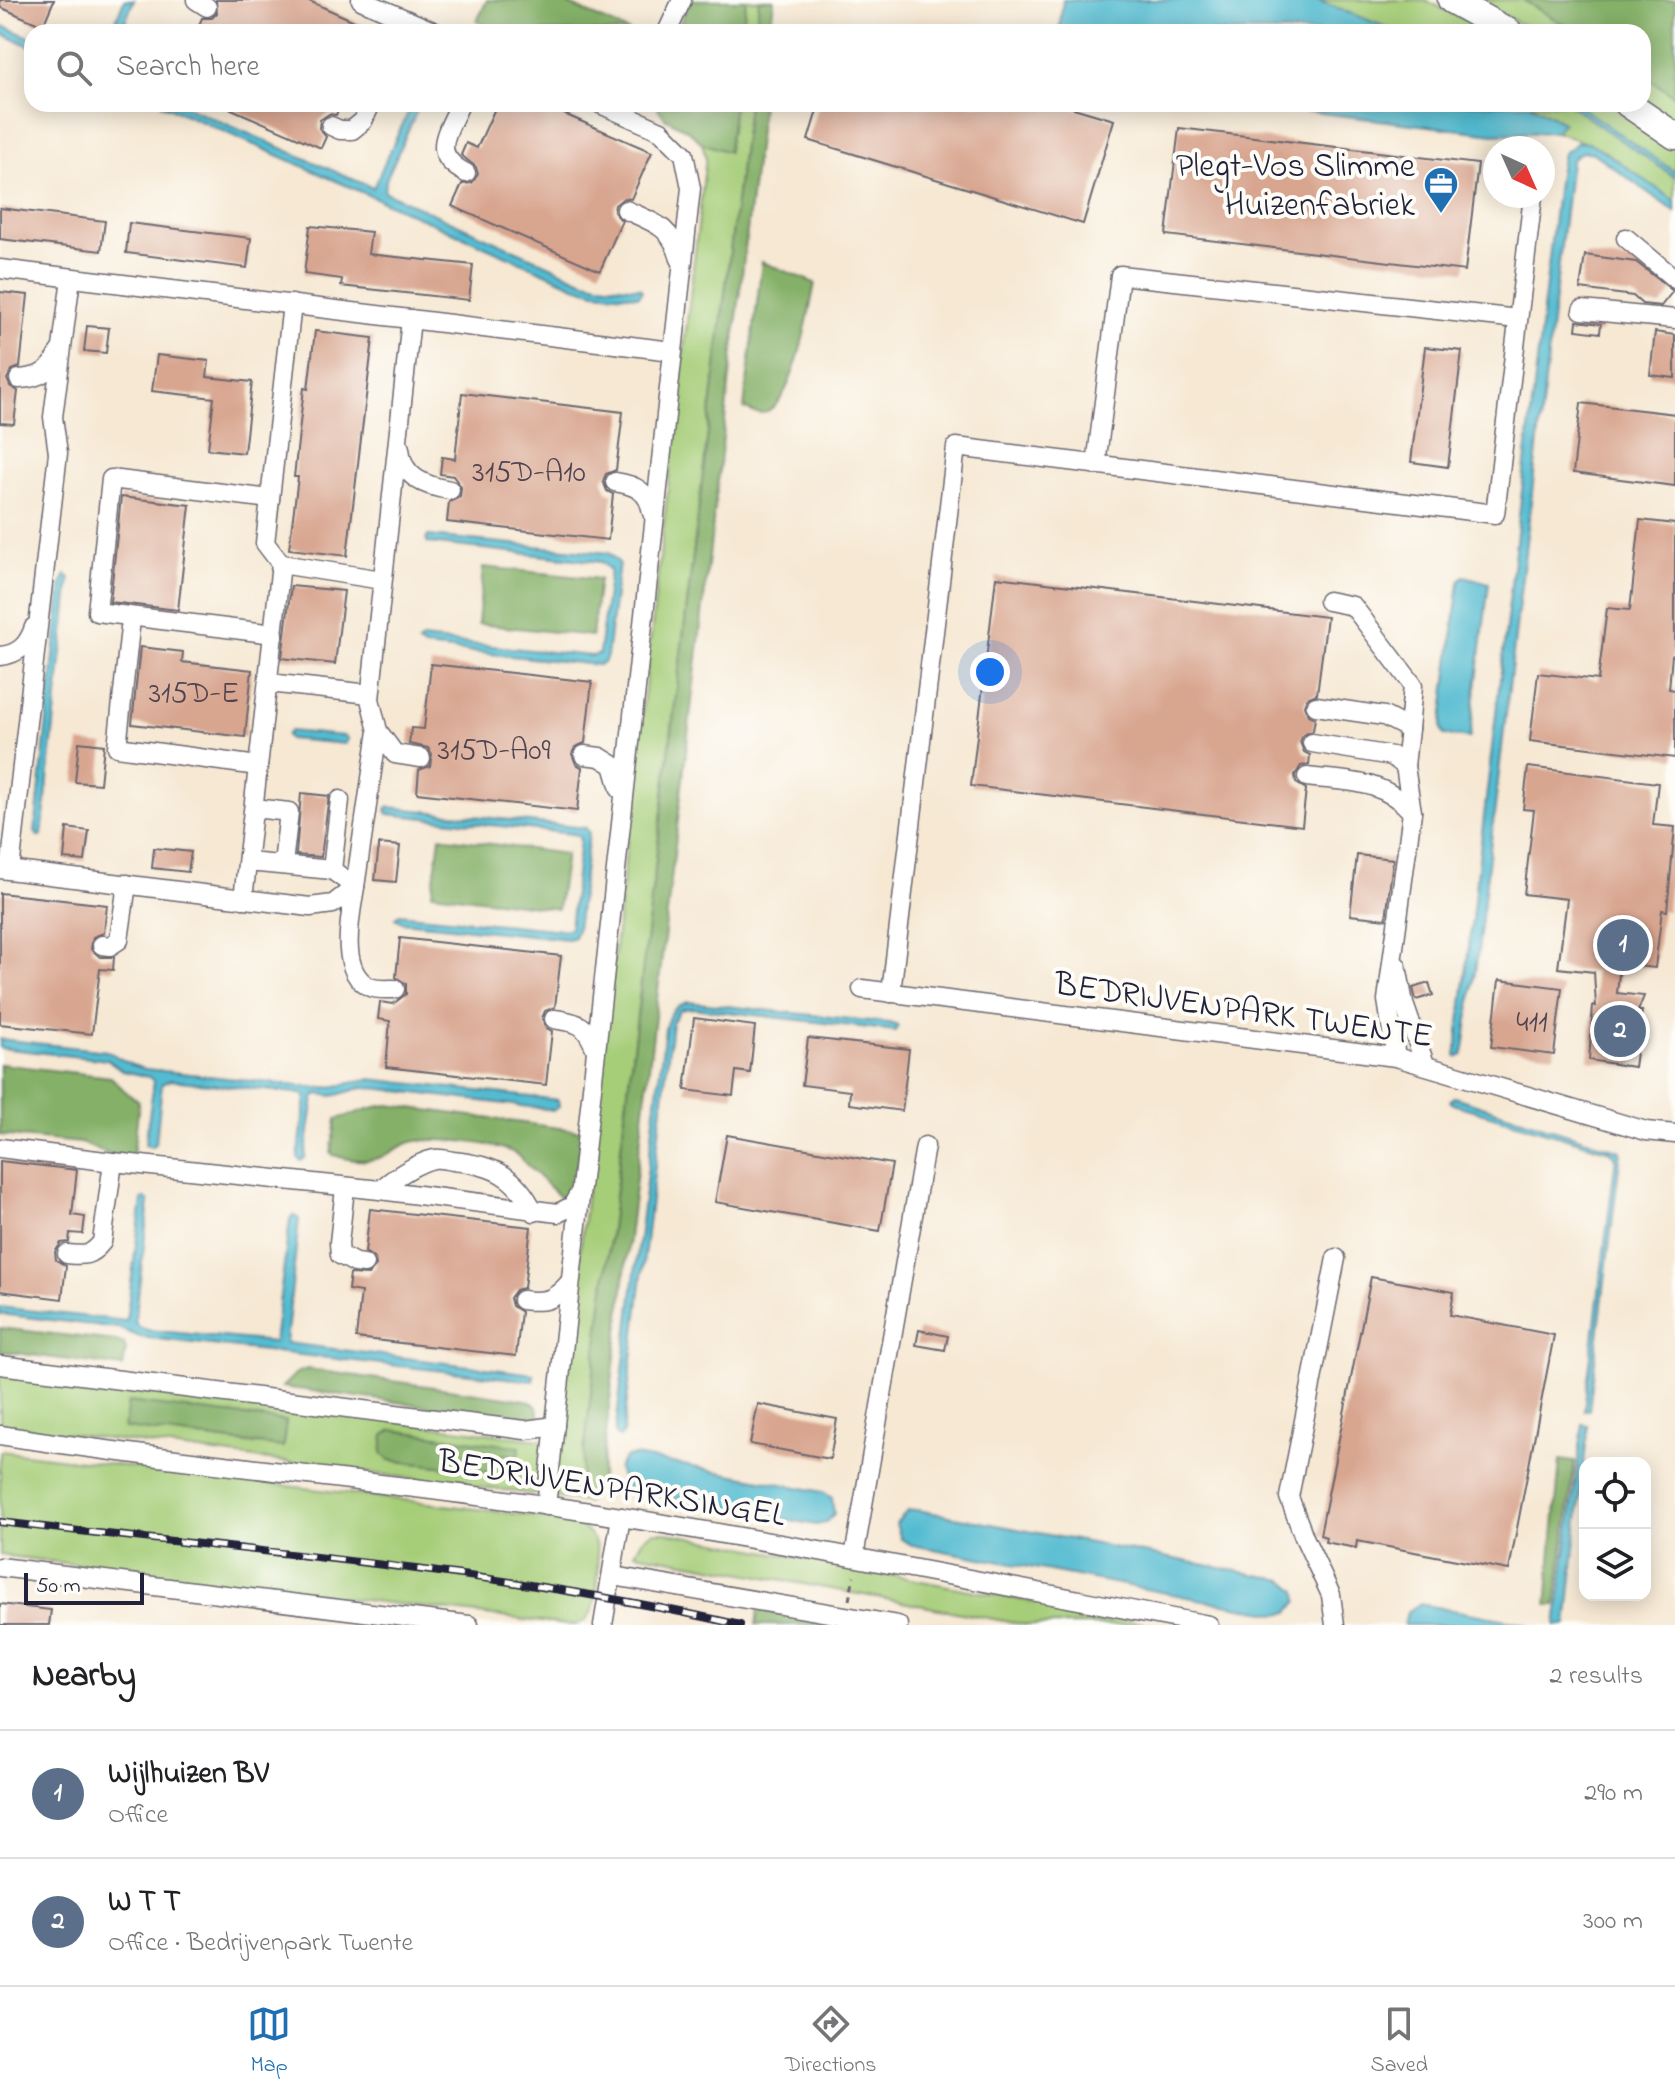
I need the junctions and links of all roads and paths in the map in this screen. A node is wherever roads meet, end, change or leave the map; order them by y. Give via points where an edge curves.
1 (361, 0) edge
2 (682, 0) edge
3 (1451, 0) edge
4 (400, 16) edge
5 (671, 24) edge
6 (1494, 24) edge
7 (367, 112) edge
8 (456, 112) edge
9 (634, 112) edge
10 (1640, 112) edge
11 (331, 126) dead end
12 (1675, 136) edge
13 (466, 173) dead end
14 (1532, 208) edge
15 (626, 210) dead end
16 (1626, 238) dead end
17 (682, 265) junction
18 (0, 269) edge
19 (71, 278) junction
20 (1675, 279) edge
21 (292, 304) junction
22 (1582, 310) dead end
23 (411, 319) junction
24 (1518, 319) junction
25 (1675, 319) edge
26 (62, 346) junction
27 (672, 351) junction
28 (19, 379) dead end
29 (399, 432) junction
30 (1096, 465) junction
31 (615, 482) dead end
32 (450, 490) dead end
33 (270, 499) junction
34 (653, 524) junction
35 (281, 564) junction
36 (382, 580) junction
37 (1328, 601) dead end
38 (39, 613) junction
39 (131, 619) junction
40 (274, 634) junction
41 (0, 656) edge
42 (269, 683) junction
43 (370, 694) junction
44 (1316, 706) dead end
45 (1409, 729) junction
46 (378, 731) junction
47 (1312, 743) dead end
48 (584, 755) dead end
49 (421, 758) dead end
50 (258, 766) junction
51 (1405, 766) junction
52 (1307, 777) dead end
53 (340, 800) dead end
54 (254, 808) junction
55 (622, 808) junction
56 (1412, 812) junction
57 (248, 862) junction
58 (283, 864) junction
59 (5, 870) edge
60 (332, 870) junction
61 (127, 884) junction
62 (355, 887) junction
63 (243, 899) junction
64 (102, 945) dead end
65 (1395, 951) junction
66 (395, 989) dead end
67 (862, 989) dead end
68 (891, 993) junction
69 (554, 1019) dead end
70 (596, 1050) junction
71 (1396, 1057) junction
72 (1425, 1064) junction
73 (1675, 1134) edge
74 (925, 1146) dead end
75 (0, 1148) edge
76 (113, 1162) junction
77 (345, 1188) junction
78 (380, 1190) junction
79 (580, 1191) junction
80 (534, 1212) junction
81 (558, 1213) junction
82 (574, 1248) junction
83 (67, 1254) dead end
84 (1336, 1258) dead end
85 (364, 1264) dead end
86 (570, 1282) junction
87 (522, 1300) dead end
88 (0, 1365) edge
89 (555, 1426) junction
90 (0, 1435) edge
91 (546, 1506) junction
92 (621, 1517) junction
93 (854, 1557) junction
94 (0, 1567) edge
95 (613, 1576) junction
96 (846, 1615) junction
97 (469, 1625) edge
98 (603, 1625) edge
99 (898, 1625) edge
100 (1209, 1625) edge
101 (1335, 1625) edge

1 - 4 street
2 - 5 street
3 - 6 highway
7 - 11 street via 352,130
8 - 13 street via 443,142 444,155
9 - 17 street via 684,154 691,188
10 - 12 highway
14 - 24 street
15 - 17 street via 667,232
16 - 20 street
17 - 27 street
18 - 19 street
19 - 21 street
19 - 26 street
21 - 23 street
21 - 33 street
22 - 25 street
23 - 27 street
23 - 29 street
24 - 30 street via 1120,275
24 - 30 street via 1495,514
26 - 28 street via 52,367 39,377
26 - 38 street via 53,417 58,453
27 - 34 street
29 - 32 street via 400,457 408,472 420,484
29 - 36 street
30 - 68 street via 956,447
31 - 34 street via 642,491 650,501
33 - 35 street via 265,543
33 - 39 street via 111,479 97,612
34 - 55 street
35 - 36 street
35 - 40 street
36 - 43 street
37 - 45 street via 1353,606 1413,685
38 - 41 street via 20,651
38 - 59 street
39 - 40 street
39 - 50 street via 117,747
40 - 42 street
42 - 43 street
42 - 50 street
43 - 46 street
44 - 45 street via 1384,716
45 - 51 street
46 - 49 street via 395,754
46 - 62 street
47 - 51 street via 1392,756
48 - 55 street via 613,765
50 - 54 street
51 - 56 street
52 - 56 street via 1375,785
53 - 60 street
54 - 57 street
54 - 58 street via 289,812
55 - 70 street
56 - 65 street
57 - 58 street
57 - 63 street
58 - 60 street
59 - 61 street
60 - 62 street
61 - 63 street
61 - 64 street via 119,940
62 - 63 street via 333,904 310,907
62 - 66 street via 347,940 356,974 368,986
65 - 71 street via 1387,1000
65 - 72 street via 1404,1003
67 - 68 street, BEDRIJVENPARK TWENTE
68 - 71 street, BEDRIJVENPARK TWENTE
69 - 70 street via 587,1030
70 - 79 street
71 - 72 street, BEDRIJVENPARK TWENTE
72 - 73 street, BEDRIJVENPARK TWENTE via 1646,1131
74 - 93 street
75 - 76 street
76 - 77 street
76 - 83 street via 102,1242 84,1256
77 - 78 street
77 - 85 street via 340,1255
78 - 80 street
78 - 80 street via 434,1159 468,1162 499,1170 524,1193
79 - 81 street via 572,1206
79 - 82 street
80 - 81 street
81 - 82 street
82 - 86 street
84 - 101 street via 1289,1497 1331,1595
86 - 87 street via 542,1303
86 - 89 street
88 - 89 street via 525,1430
89 - 91 street
90 - 91 street, BEDRIJVENPARKSINGEL
91 - 92 street, BEDRIJVENPARKSINGEL
92 - 93 street, BEDRIJVENPARKSINGEL
92 - 95 street
93 - 96 path
93 - 100 street, BEDRIJVENPARKSINGEL
94 - 97 street
95 - 96 street
95 - 98 street
96 - 99 street

